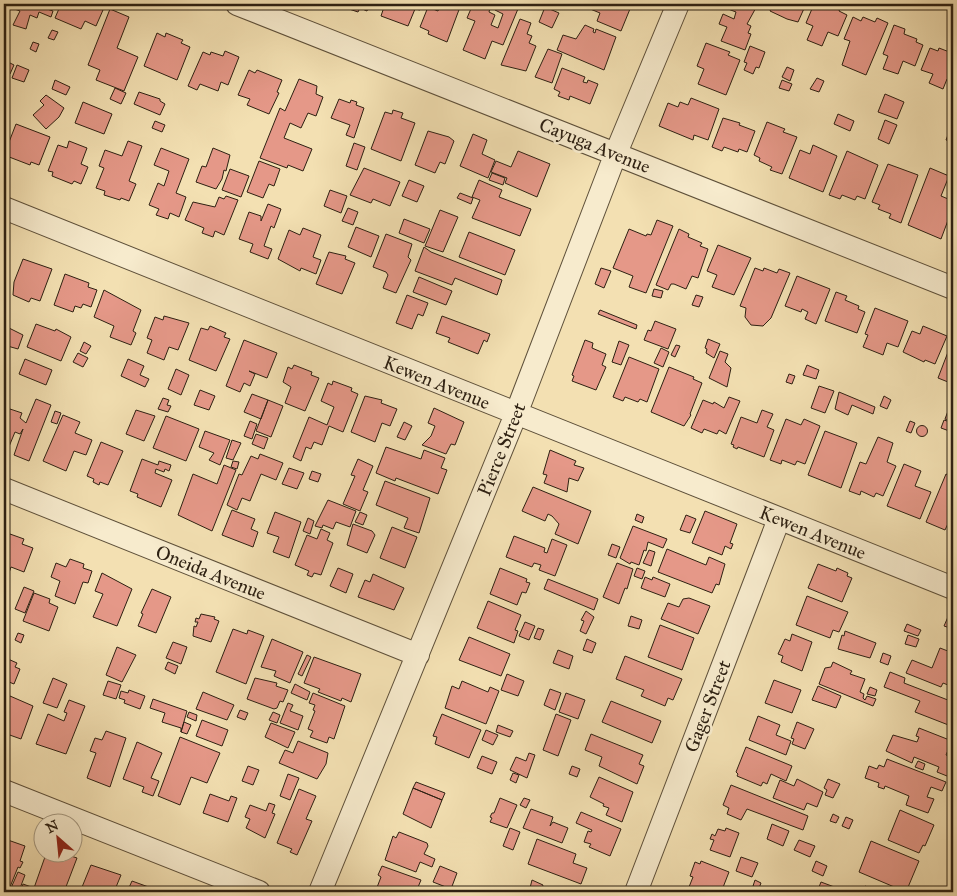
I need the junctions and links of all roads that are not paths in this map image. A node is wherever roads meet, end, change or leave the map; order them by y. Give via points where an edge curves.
1 (237, 4) edge
2 (678, 4) edge
3 (616, 153) junction
4 (4, 208) edge
5 (953, 288) edge
6 (516, 414) junction
7 (4, 489) edge
8 (779, 519) junction
9 (953, 588) edge
10 (418, 654) junction
11 (4, 791) edge
12 (259, 892) edge
13 (320, 892) edge
14 (636, 892) edge

1 - 3 street, Cayuga Avenue
2 - 3 street, Pierce Street
3 - 5 street, Cayuga Avenue
3 - 6 street, Pierce Street
4 - 6 street, Kewen Avenue
6 - 8 street, Kewen Avenue
6 - 10 street, Pierce Street
7 - 10 street, Oneida Avenue
8 - 9 street, Kewen Avenue
8 - 14 street, Gager Street
10 - 13 street, Pierce Street
11 - 12 street

